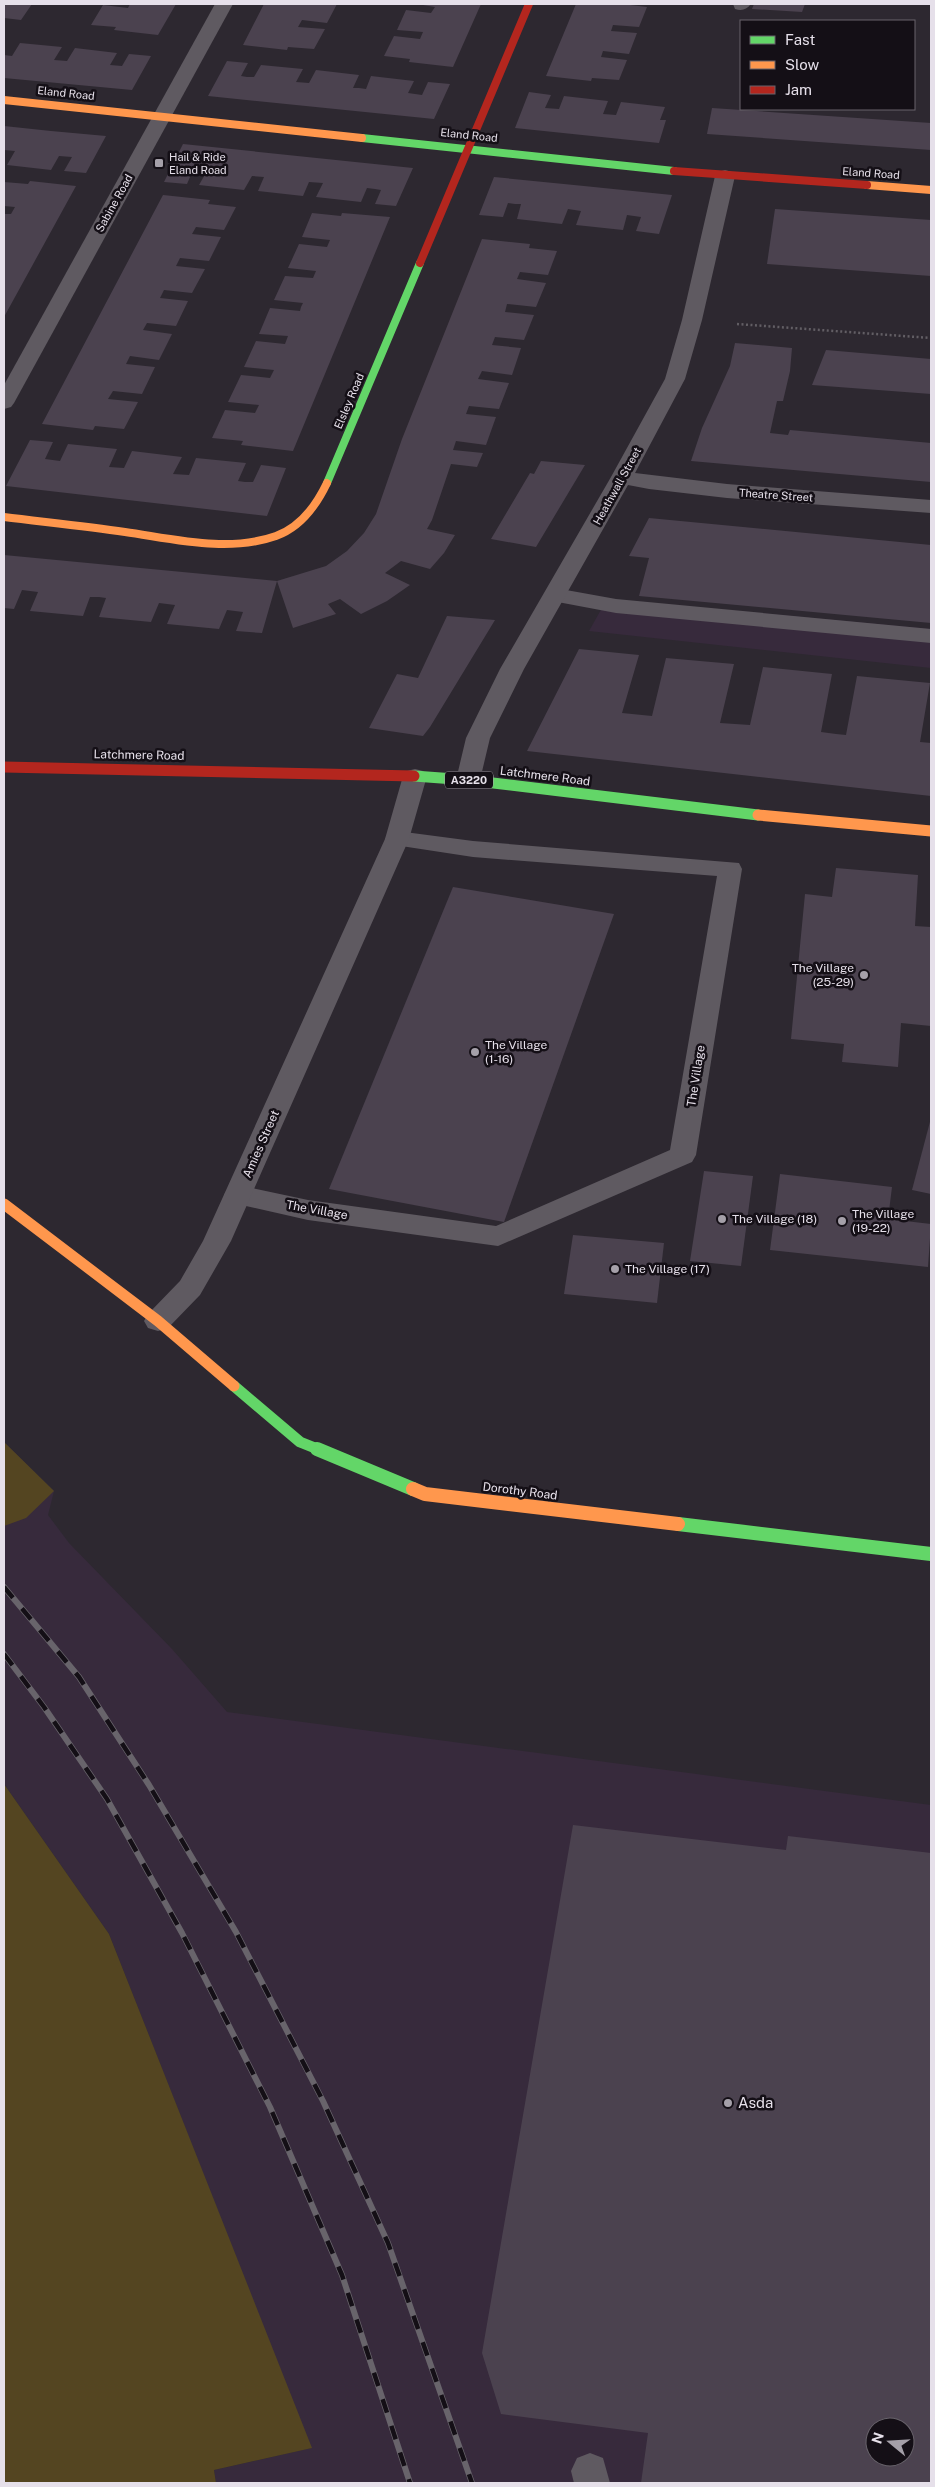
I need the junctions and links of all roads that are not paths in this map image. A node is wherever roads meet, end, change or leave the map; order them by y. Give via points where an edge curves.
1 (224, 4) edge
2 (529, 4) edge
3 (4, 100) edge
4 (162, 116) junction
5 (469, 148) junction
6 (725, 176) junction
7 (931, 190) edge
8 (4, 404) edge
9 (622, 477) junction
10 (931, 507) edge
11 (4, 517) edge
12 (555, 595) junction
13 (931, 636) edge
14 (4, 767) edge
15 (415, 776) junction
16 (468, 780) junction
17 (931, 831) edge
18 (397, 839) junction
19 (238, 1195) junction
20 (4, 1204) edge
21 (158, 1320) junction
22 (931, 1554) edge

1 - 4 street, Sabine Road
2 - 5 main road, Elsley Road
3 - 4 main road, Eland Road
4 - 5 main road, Eland Road
4 - 8 street, Sabine Road
5 - 6 main road, Eland Road
5 - 11 main road, Elsley Road via 321,498 295,528 244,542 209,542
6 - 7 main road, Eland Road
6 - 9 street, Heathwall Street via 675,379
9 - 10 street, Theatre Street via 727,491
9 - 12 street, Heathwall Street
12 - 13 street via 616,606
12 - 16 street, Heathwall Street via 512,669 478,738
14 - 15 main road, Latchmere Road / A3220
15 - 16 main road, Latchmere Road / A3220
15 - 18 street, Amies Street
16 - 17 main road, Latchmere Road / A3220 via 701,810
18 - 19 street, Amies Street
18 - 19 street, The Village via 473,849 730,869 683,1155 498,1236 308,1210
19 - 21 street, Amies Street via 217,1242 190,1288
20 - 21 main road
21 - 22 main road, Dorothy Road via 300,1442 426,1494

